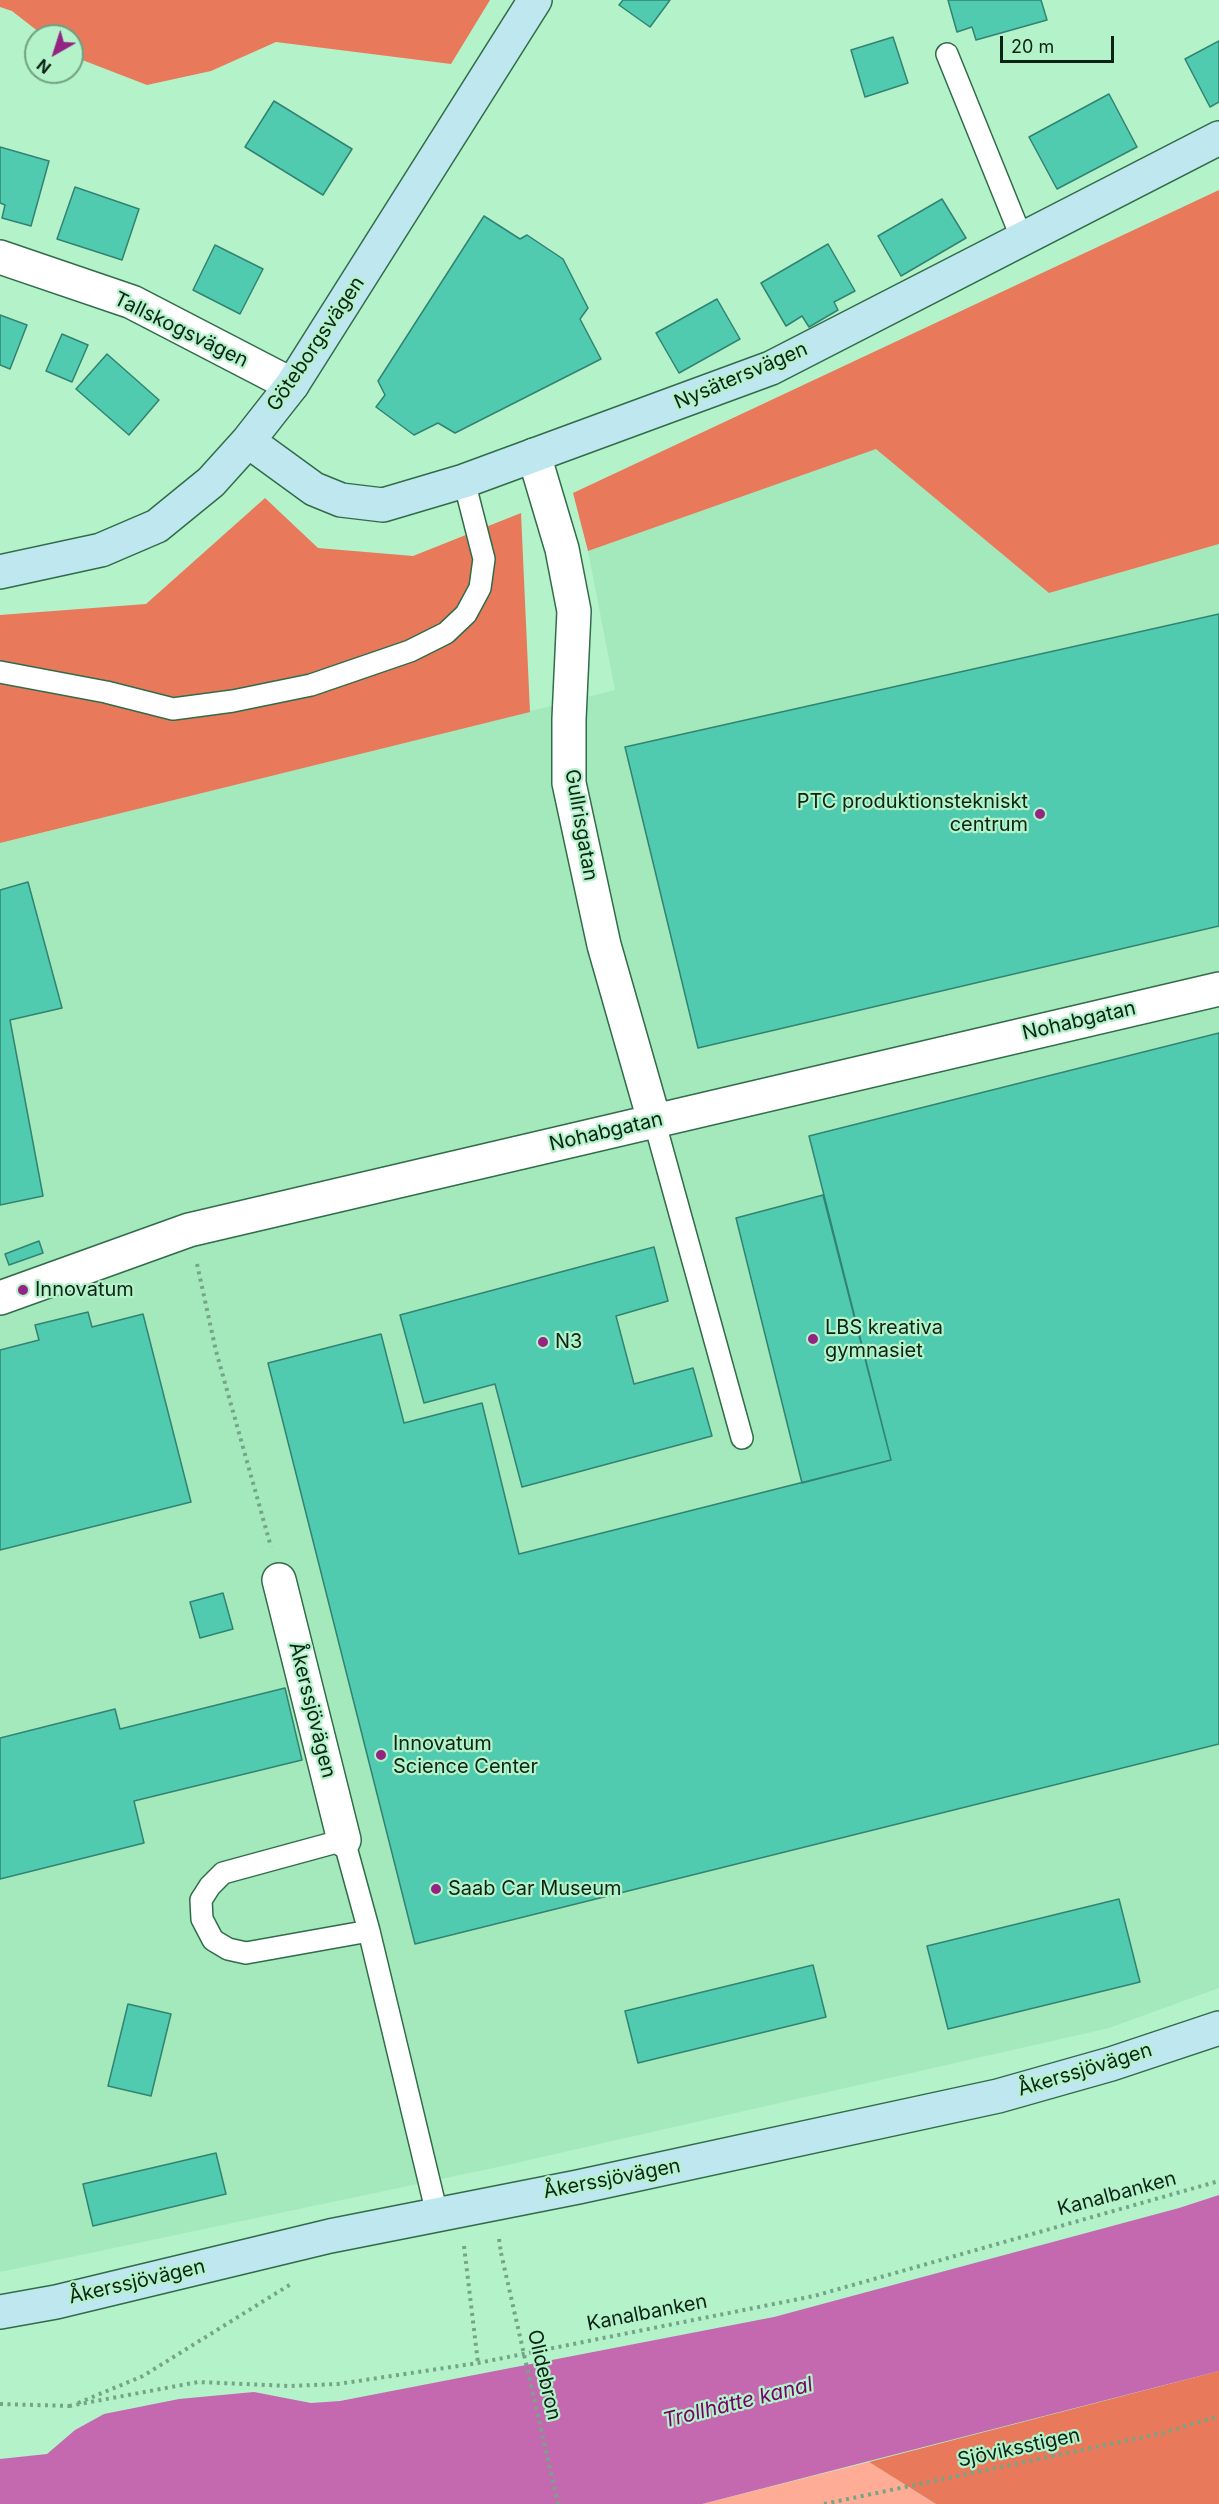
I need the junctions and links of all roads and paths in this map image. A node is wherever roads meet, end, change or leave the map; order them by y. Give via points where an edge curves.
1 (535, 0) edge
2 (947, 54) dead end
3 (1219, 138) edge
4 (1022, 239) junction
5 (0, 257) edge
6 (292, 385) junction
7 (248, 441) junction
8 (534, 455) junction
9 (464, 481) junction
10 (0, 572) edge
11 (0, 672) edge
12 (1219, 989) edge
13 (654, 1120) junction
14 (189, 1230) junction
15 (0, 1298) edge
16 (742, 1438) dead end
17 (279, 1580) joint
18 (344, 1840) junction
19 (369, 1931) junction
20 (1219, 2028) edge
21 (1219, 2181) edge
22 (437, 2214) junction
23 (501, 2253) dead end
24 (466, 2264) dead end
25 (293, 2284) dead end
26 (0, 2312) edge
27 (478, 2362) junction
28 (0, 2404) edge
29 (69, 2406) junction
30 (1219, 2416) edge
31 (558, 2504) edge
32 (824, 2504) edge

1 - 6 street, Göteborgsvägen
2 - 4 lane
3 - 4 street, Nysätersvägen
4 - 8 street, Nysätersvägen via 771,368
5 - 6 street, Tallskogsvägen via 132,302
6 - 7 street, Göteborgsvägen
7 - 9 street, Nysätersvägen via 314,489 341,500 383,505
7 - 10 street, Göteborgsvägen via 211,482 157,525 101,550
8 - 9 street, Nysätersvägen
8 - 13 street, Gullrisgatan via 562,549 574,611 569,783 604,945
9 - 11 lane via 484,560 480,588 466,614 446,633 410,651 312,685 173,708
12 - 13 street, Nohabgatan
13 - 14 street, Nohabgatan
13 - 16 lane
14 - 15 street, Nohabgatan
14 - 17 path via 216,1351
17 - 18 street, Åkerssjövägen
18 - 19 lane
18 - 19 lane via 223,1873 201,1900 202,1919 213,1940 246,1953
19 - 22 lane
20 - 22 street, Åkerssjövägen via 998,2096
21 - 27 path, Kanalbanken via 814,2296
22 - 26 street, Åkerssjövägen
23 - 31 path, Olidebron, bridge
24 - 27 path
25 - 29 path via 143,2376
27 - 29 path, Kanalbanken via 338,2384 198,2382
28 - 29 path
30 - 32 path, Sjöviksstigen via 1163,2433

